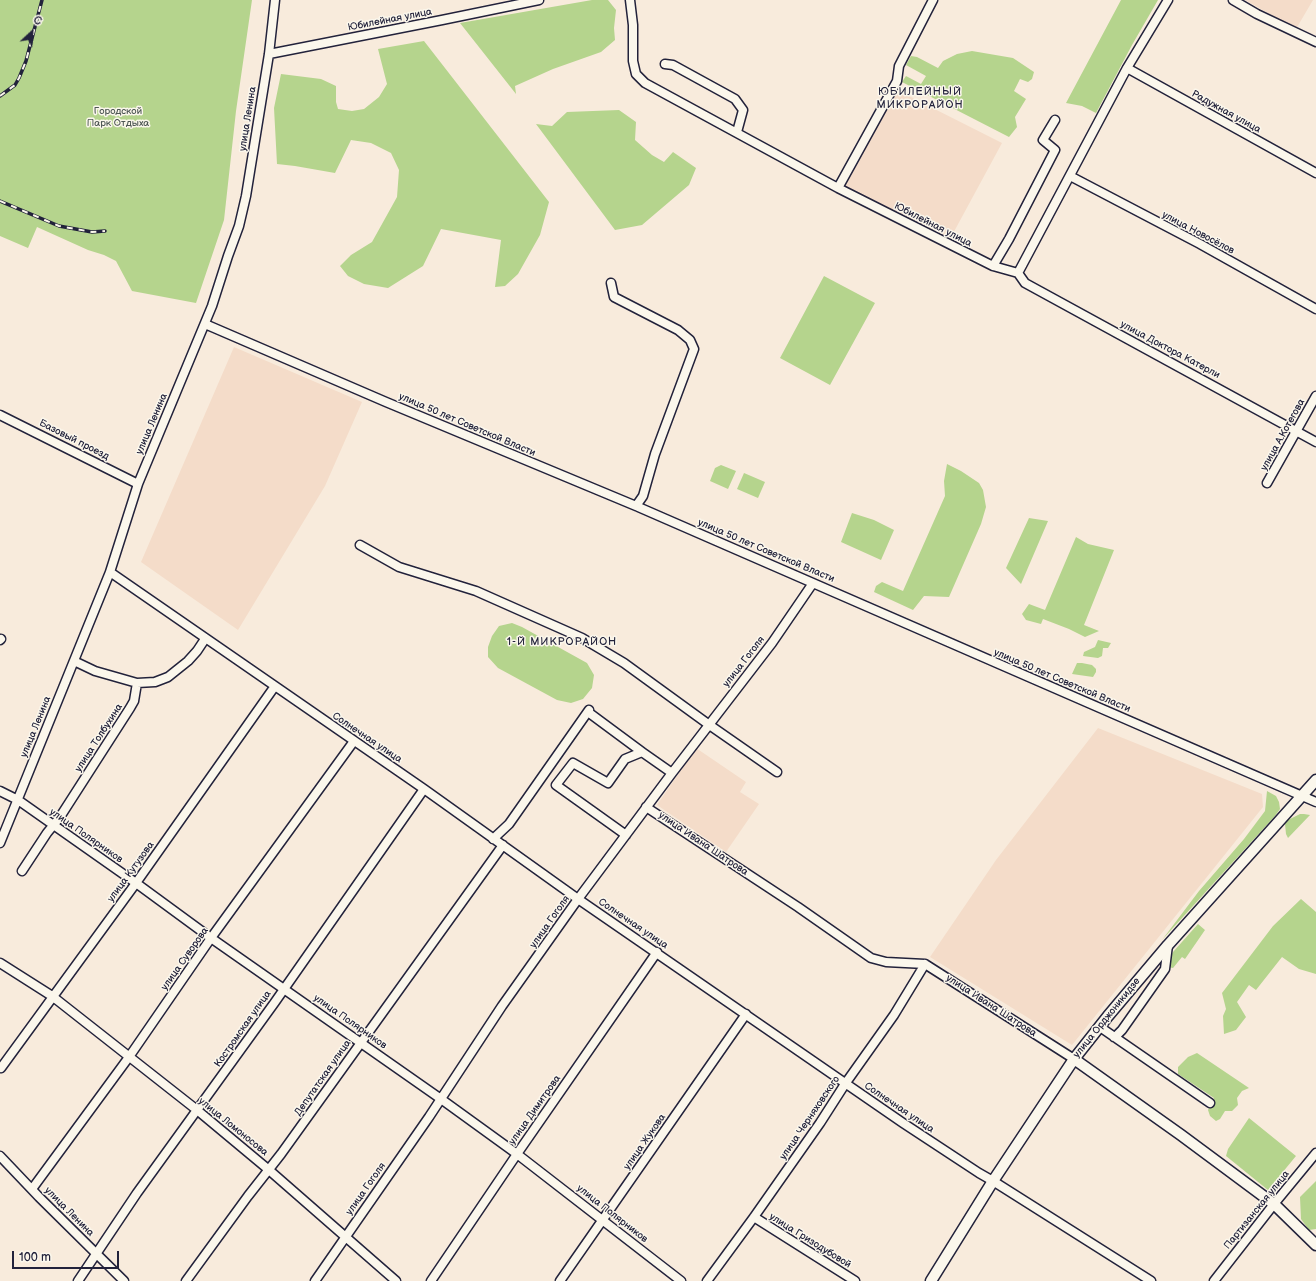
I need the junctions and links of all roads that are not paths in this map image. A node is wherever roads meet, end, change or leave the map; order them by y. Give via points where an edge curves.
1 (275, 0) edge
2 (539, 0) edge
3 (630, 0) edge
4 (933, 0) edge
5 (1168, 0) edge
6 (1233, 0) edge
7 (1316, 42) edge
8 (269, 54) junction
9 (665, 64) dead end
10 (1127, 68) junction
11 (1055, 120) dead end
12 (737, 132) junction
13 (1316, 173) edge
14 (1070, 176) junction
15 (838, 188) junction
16 (993, 266) junction
17 (1018, 273) junction
18 (611, 283) dead end
19 (1316, 309) edge
20 (205, 324) junction
21 (1316, 396) edge
22 (0, 415) edge
23 (1297, 431) junction
24 (1316, 442) edge
25 (1267, 483) dead end
26 (138, 484) junction
27 (636, 506) junction
28 (360, 545) dead end
29 (110, 572) junction
30 (813, 582) junction
31 (205, 639) junction
32 (74, 661) junction
33 (137, 683) junction
34 (274, 686) junction
35 (708, 724) junction
36 (354, 741) junction
37 (642, 752) junction
38 (777, 772) dead end
39 (672, 773) junction
40 (1316, 780) edge
41 (424, 789) junction
42 (0, 791) edge
43 (1301, 797) junction
44 (18, 800) junction
45 (1316, 802) edge
46 (646, 807) junction
47 (53, 825) junction
48 (626, 835) junction
49 (493, 839) junction
50 (0, 843) edge
51 (503, 845) junction
52 (22, 871) dead end
53 (136, 883) junction
54 (578, 899) junction
55 (211, 938) junction
56 (1168, 945) junction
57 (657, 952) junction
58 (0, 963) edge
59 (925, 964) junction
60 (284, 988) junction
61 (52, 996) junction
62 (746, 1014) junction
63 (1100, 1027) junction
64 (1114, 1037) junction
65 (361, 1042) junction
66 (129, 1058) junction
67 (1074, 1059) junction
68 (1, 1068) dead end
69 (845, 1084) junction
70 (441, 1099) junction
71 (1210, 1103) dead end
72 (197, 1110) junction
73 (1316, 1153) edge
74 (517, 1154) junction
75 (0, 1156) edge
76 (269, 1170) junction
77 (993, 1181) junction
78 (32, 1189) junction
79 (1274, 1204) junction
80 (754, 1217) junction
81 (603, 1220) junction
82 (345, 1236) junction
83 (1316, 1245) edge
84 (97, 1254) junction
85 (78, 1281) edge
86 (124, 1281) edge
87 (186, 1281) edge
88 (315, 1281) edge
89 (396, 1281) edge
90 (431, 1281) edge
91 (560, 1281) edge
92 (681, 1281) edge
93 (707, 1281) edge
94 (854, 1281) edge
95 (931, 1281) edge
96 (1151, 1281) edge
97 (1214, 1281) edge

1 - 8 street, улица Ленина
2 - 8 street, Юбилейная улица
3 - 12 street, Юбилейная улица via 636,74 645,83
4 - 15 street via 899,66 896,81
5 - 10 street
6 - 7 street
8 - 20 street, улица Ленина via 239,226
9 - 12 street via 673,65 735,99 743,110
10 - 13 street, Радужная улица
10 - 14 street
11 - 16 street via 1043,140 1055,150
12 - 15 street, Юбилейная улица
14 - 17 street
14 - 19 street, улица Новосёлов via 1200,244
15 - 16 street, Юбилейная улица
16 - 17 street, Юбилейная улица
17 - 23 street, улица Доктора Катерли via 1025,283
18 - 27 street via 614,297 678,330 690,340 694,349 655,454 643,496
20 - 26 street, улица Ленина
20 - 27 street, улица 50 лет Советской Власти
21 - 23 street, улица А.Котегова
22 - 26 street, Базовый проезд
23 - 24 street, улица Доктора Катерли
23 - 25 street, улица А.Котегова
26 - 29 street, улица Ленина
27 - 30 street, улица 50 лет Советской Власти
28 - 35 street via 399,567 476,591 582,638 624,663
29 - 31 street, Солнечная улица
29 - 32 street, улица Ленина
30 - 35 street, улица Гоголя via 772,643
30 - 43 street, улица 50 лет Советской Власти
31 - 33 street via 188,661 168,677 155,682
31 - 34 street, Солнечная улица
32 - 33 street via 95,671
32 - 44 street, улица Ленина
33 - 47 street, улица Толбухина via 134,701
34 - 36 street, Солнечная улица
34 - 53 street, улица Кутузова
35 - 38 street
35 - 39 street, улица Гоголя
36 - 41 street, Солнечная улица
36 - 55 street, улица Суворова
37 - 39 street
37 - 48 street via 625,759 608,783 573,763 556,785
37 - 49 street via 589,711 509,824
39 - 46 street, улица Гоголя
40 - 43 main road, улица Орджоникидзе
41 - 49 street, Солнечная улица
41 - 60 street, Костромская улица
42 - 44 street, улица Полярников
43 - 45 street, улица 50 лет Советской Власти
43 - 56 main road, улица Орджоникидзе
44 - 47 street, улица Полярников
44 - 50 street, улица Ленина
46 - 48 street, улица Гоголя
46 - 59 street, улица Ивана Шатрова via 871,958 886,962
47 - 52 street, улица Толбухина
47 - 53 street, улица Полярников
48 - 54 street, улица Гоголя
49 - 51 street, Солнечная улица
51 - 54 street, Солнечная улица
51 - 65 street, Депутатская улица
53 - 55 street, улица Полярников
53 - 61 street, улица Кутузова
54 - 57 street, Солнечная улица
54 - 70 street, улица Гоголя via 502,1006
55 - 60 street, улица Полярников
55 - 66 street, улица Суворова
56 - 63 main road, улица Орджоникидзе
56 - 64 street via 1165,969 1122,1030
57 - 62 street, Солнечная улица
57 - 74 street, улица Димитрова
58 - 61 street, улица Ломоносова
59 - 67 street, улица Ивана Шатрова
59 - 69 street, улица Черняховского via 894,1015
60 - 65 street, улица Полярников
60 - 72 street, Костромская улица
61 - 66 street, улица Ломоносова
61 - 68 street, улица Кутузова
62 - 69 street, Солнечная улица
62 - 81 street, улица Жукова
63 - 64 street
63 - 67 main road, улица Орджоникидзе
64 - 71 street
65 - 70 street, улица Полярников
65 - 76 street, Депутатская улица
66 - 72 street, улица Ломоносова
66 - 78 street, улица Суворова
67 - 77 main road, улица Орджоникидзе
67 - 79 main road, улица Ивана Шатрова
69 - 77 street, Солнечная улица
69 - 80 street, улица Черняховского
70 - 74 street, улица Полярников
70 - 82 street, улица Гоголя
72 - 76 street, улица Ломоносова
72 - 84 street, Костромская улица
73 - 79 street, Партизанская улица
74 - 81 street, улица Полярников
74 - 90 street, улица Димитрова
75 - 78 street, улица Ленина
76 - 82 street, улица Ломоносова
76 - 87 street, Депутатская улица
77 - 95 main road, улица Орджоникидзе
77 - 96 street, Солнечная улица
78 - 84 street, улица Ленина
79 - 83 main road, улица Ивана Шатрова
79 - 97 street, Партизанская улица
80 - 93 street, улица Черняховского
80 - 94 street, улица Гризодубовой
81 - 91 street, улица Жукова
81 - 92 street, улица Полярников
82 - 88 street, улица Гоголя
82 - 89 street, улица Ломоносова
84 - 85 street, Костромская улица
84 - 86 street, улица Ленина

